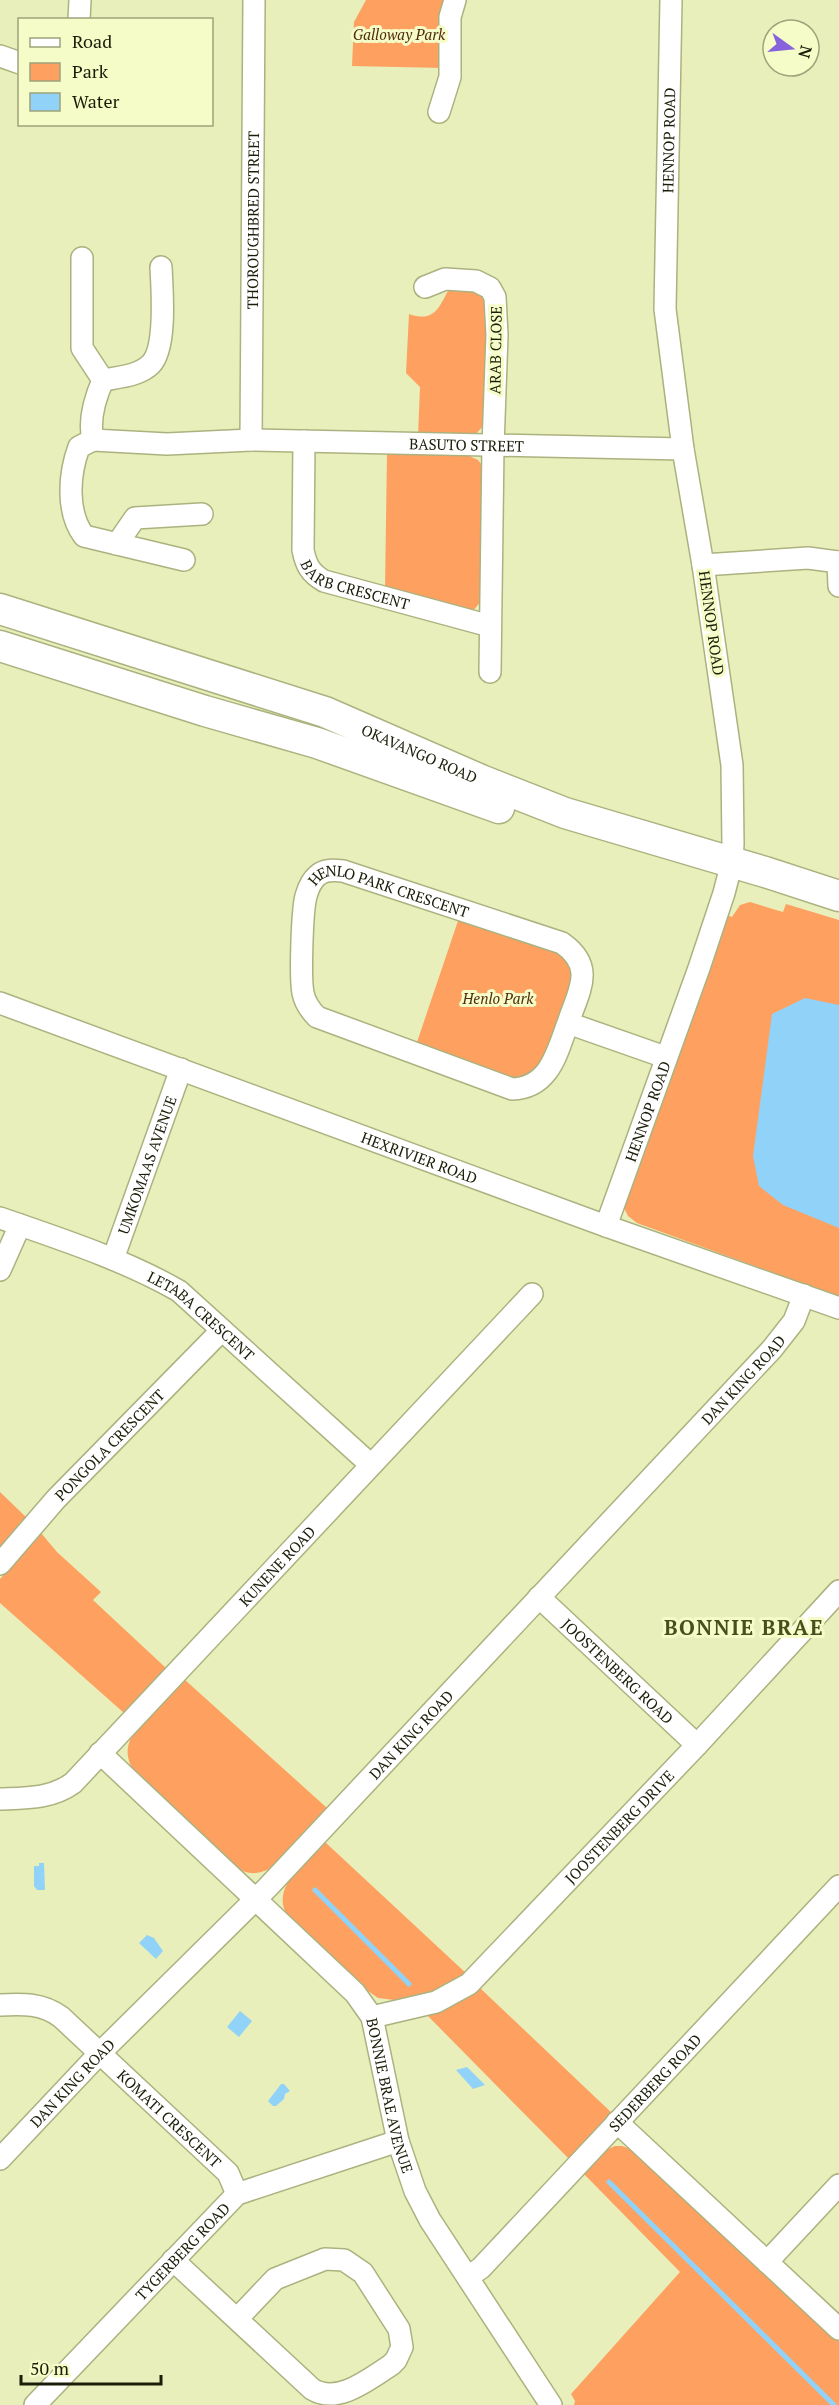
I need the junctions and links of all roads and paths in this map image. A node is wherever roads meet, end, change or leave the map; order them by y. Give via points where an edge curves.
1 (80, 0) edge
2 (254, 0) edge
3 (455, 0) edge
4 (671, 0) edge
5 (79, 18) edge
6 (0, 56) edge
7 (18, 62) edge
8 (439, 112) dead end
9 (82, 258) dead end
10 (161, 267) dead end
11 (425, 287) dead end
12 (103, 380) junction
13 (93, 440) junction
14 (251, 440) junction
15 (304, 441) junction
16 (493, 446) junction
17 (683, 449) junction
18 (202, 513) dead end
19 (117, 544) junction
20 (184, 560) dead end
21 (838, 562) edge
22 (703, 565) junction
23 (839, 586) edge
24 (0, 609) edge
25 (490, 626) junction
26 (0, 646) edge
27 (490, 672) dead end
28 (729, 871) junction
29 (839, 896) edge
30 (839, 913) edge
31 (0, 1003) edge
32 (568, 1023) junction
33 (665, 1057) junction
34 (181, 1070) junction
35 (0, 1218) edge
36 (21, 1226) junction
37 (606, 1226) junction
38 (113, 1259) junction
39 (0, 1270) edge
40 (532, 1294) dead end
41 (804, 1295) junction
42 (839, 1308) edge
43 (222, 1330) junction
44 (371, 1465) junction
45 (0, 1564) edge
46 (839, 1591) edge
47 (539, 1597) junction
48 (697, 1745) junction
49 (100, 1753) junction
50 (0, 1799) edge
51 (839, 1886) edge
52 (255, 1900) junction
53 (0, 2005) edge
54 (372, 2016) junction
55 (100, 2053) junction
56 (618, 2122) junction
57 (399, 2141) junction
58 (0, 2159) edge
59 (839, 2185) edge
60 (237, 2194) junction
61 (173, 2260) junction
62 (767, 2262) junction
63 (468, 2277) junction
64 (237, 2319) junction
65 (839, 2329) edge
66 (35, 2405) edge
67 (551, 2405) edge

1 - 5 street
2 - 14 street, THOROUGHBRED STREET
3 - 8 street via 450,17 450,77
4 - 17 street, HENNOP ROAD via 665,309
6 - 7 street
9 - 12 street via 82,348
10 - 12 street via 163,321 152,363 136,374
11 - 16 street, ARAB CLOSE via 445,279 468,280 483,283 493,292 497,304
12 - 13 street via 91,421
13 - 14 street, BASUTO STREET via 167,444
13 - 19 street via 79,447 75,459 71,476 74,520 84,536
14 - 15 street, BASUTO STREET
15 - 16 street, BASUTO STREET
15 - 25 street, BARB CRESCENT via 303,550 314,576
16 - 17 street, BASUTO STREET
16 - 25 street
17 - 22 street, HENNOP ROAD
18 - 19 street via 135,518
19 - 20 street
21 - 22 street via 808,558
21 - 23 street
22 - 28 street, HENNOP ROAD via 732,765
24 - 28 main road, OKAVANGO ROAD via 325,712 481,780
25 - 27 street
26 - 28 main road, OKAVANGO ROAD via 317,742 567,833
28 - 29 main road, OKAVANGO ROAD
28 - 30 main road, OKAVANGO ROAD
28 - 33 street, HENNOP ROAD via 699,968
31 - 34 street, HEXRIVIER ROAD
32 - 32 street, HENLO PARK CRESCENT via 584,969 579,958 562,943 343,871 318,874 310,884 305,898 303,993 317,1017 512,1089 542,1078 551,1067
32 - 33 street
33 - 37 street, HENNOP ROAD
34 - 37 street, HEXRIVIER ROAD
34 - 38 street, UMKOMAAS AVENUE
35 - 36 street, LETABA CRESCENT
36 - 38 street, LETABA CRESCENT
36 - 39 street
37 - 41 street, HEXRIVIER ROAD
38 - 43 street, LETABA CRESCENT via 178,1291
40 - 44 street, KUNENE ROAD
41 - 42 street, HEXRIVIER ROAD
41 - 47 street, DAN KING ROAD via 794,1322 772,1349
43 - 44 street, LETABA CRESCENT
43 - 45 street, PONGOLA CRESCENT via 56,1499
44 - 49 street, KUNENE ROAD
46 - 48 street, JOOSTENBERG DRIVE
47 - 48 street, JOOSTENBERG ROAD
47 - 52 street, DAN KING ROAD
48 - 54 street, JOOSTENBERG DRIVE via 469,1984 436,2002
49 - 50 street, KUNENE ROAD via 73,1783 55,1793
49 - 52 street, BONNIE BRAE AVENUE
51 - 56 street, SEDERBERG ROAD
52 - 54 street, BONNIE BRAE AVENUE via 356,1993
52 - 55 street, DAN KING ROAD
53 - 55 street, KOMATI CRESCENT via 35,2005 53,2011
54 - 57 street, BONNIE BRAE AVENUE
55 - 58 street, DAN KING ROAD
55 - 60 street, KOMATI CRESCENT via 228,2173
56 - 62 street
56 - 63 street, SEDERBERG ROAD via 481,2268
57 - 60 street, TYGERBERG ROAD
57 - 63 street, BONNIE BRAE AVENUE via 415,2191
59 - 62 street
60 - 61 street, TYGERBERG ROAD
61 - 64 street
61 - 66 street, TYGERBERG ROAD
62 - 65 street
63 - 67 street, BONNIE BRAE AVENUE
64 - 64 street via 317,2394 330,2398 346,2394 391,2365 402,2347 399,2329 363,2273 344,2260 325,2259 275,2279

